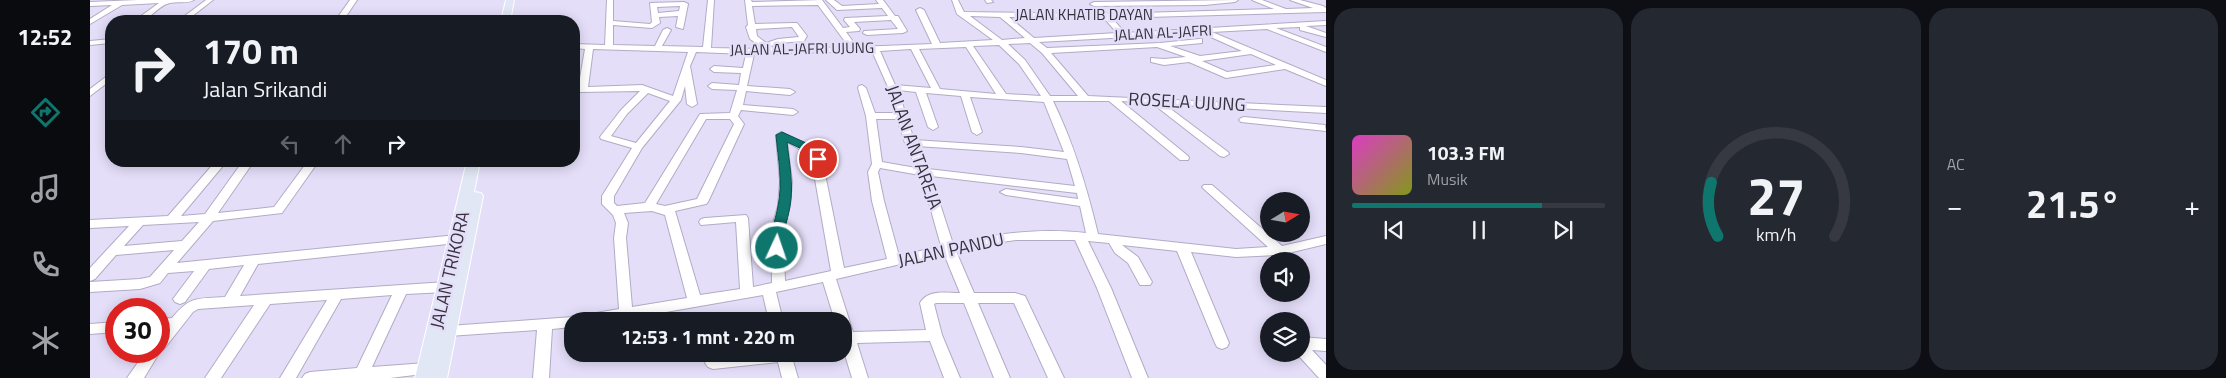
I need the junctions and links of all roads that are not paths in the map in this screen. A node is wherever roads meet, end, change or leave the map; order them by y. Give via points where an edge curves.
1 (191, 0) edge
2 (210, 0) edge
3 (354, 0) edge
4 (510, 0) edge
5 (516, 0) edge
6 (610, 0) edge
7 (711, 0) edge
8 (829, 0) edge
9 (955, 0) edge
10 (1235, 0) edge
11 (1254, 0) edge
12 (1293, 0) edge
13 (122, 1) edge
14 (168, 1) edge
15 (819, 1) edge
16 (684, 2) edge
17 (748, 2) edge
18 (1093, 2) edge
19 (90, 3) edge
20 (652, 3) edge
21 (882, 3) edge
22 (919, 5) edge
23 (1326, 10) edge
24 (683, 13) junction
25 (1292, 13) junction
26 (655, 14) junction
27 (963, 14) junction
28 (147, 15) edge
29 (190, 15) edge
30 (343, 15) edge
31 (507, 15) edge
32 (514, 15) edge
33 (1002, 15) junction
34 (1106, 16) junction
35 (895, 18) junction
36 (90, 22) edge
37 (611, 23) junction
38 (1326, 23) edge
39 (1296, 25) junction
40 (680, 27) dead end
41 (1267, 27) junction
42 (750, 28) junction
43 (667, 30) dead end
44 (840, 30) junction
45 (1204, 32) junction
46 (867, 33) dead end
47 (1123, 36) junction
48 (1326, 36) edge
49 (1032, 40) junction
50 (1199, 40) dead end
51 (105, 42) edge
52 (1000, 42) junction
53 (90, 43) edge
54 (968, 44) junction
55 (1161, 45) junction
56 (580, 46) edge
57 (589, 46) junction
58 (609, 46) junction
59 (765, 46) junction
60 (913, 46) junction
61 (937, 46) junction
62 (658, 47) junction
63 (875, 48) junction
64 (693, 49) junction
65 (707, 49) junction
66 (854, 49) junction
67 (750, 50) junction
68 (1326, 50) edge
69 (1045, 51) junction
70 (774, 52) junction
71 (1251, 52) junction
72 (1193, 59) junction
73 (1154, 60) dead end
74 (686, 66) junction
75 (1286, 66) junction
76 (580, 68) edge
77 (585, 68) junction
78 (714, 69) dead end
79 (746, 71) junction
80 (105, 81) edge
81 (1326, 83) edge
82 (712, 86) dead end
83 (892, 86) junction
84 (742, 88) junction
85 (862, 88) dead end
86 (647, 89) junction
87 (920, 89) junction
88 (937, 91) junction
89 (790, 92) dead end
90 (90, 93) edge
91 (965, 95) junction
92 (1003, 97) junction
93 (1111, 98) junction
94 (1086, 99) junction
95 (676, 100) junction
96 (1048, 100) junction
97 (1155, 101) junction
98 (692, 104) dead end
99 (1302, 109) junction
100 (1326, 110) edge
101 (793, 112) dead end
102 (737, 115) junction
103 (871, 116) junction
104 (902, 116) junction
105 (1244, 120) dead end
106 (933, 127) dead end
107 (1325, 129) edge
108 (977, 132) dead end
109 (910, 143) junction
110 (638, 146) junction
111 (1224, 154) dead end
112 (1070, 156) junction
113 (1184, 158) dead end
114 (877, 164) junction
115 (217, 167) edge
116 (245, 167) edge
117 (308, 167) edge
118 (473, 167) edge
119 (482, 167) edge
120 (922, 172) junction
121 (1208, 187) dead end
122 (1082, 190) junction
123 (1006, 192) dead end
124 (1085, 203) junction
125 (648, 208) junction
126 (615, 210) junction
127 (667, 210) junction
128 (173, 218) junction
129 (209, 218) junction
130 (139, 222) junction
131 (705, 222) dead end
132 (90, 224) edge
133 (1086, 237) junction
134 (457, 240) junction
135 (1113, 240) junction
136 (1320, 240) edge
137 (187, 245) junction
138 (1182, 247) junction
139 (948, 248) junction
140 (1326, 250) edge
141 (113, 251) junction
142 (1260, 252) edge
143 (1280, 252) joint
144 (254, 260) junction
145 (894, 262) junction
146 (205, 265) junction
147 (166, 269) junction
148 (833, 274) junction
149 (90, 276) edge
150 (1145, 282) dead end
151 (90, 287) edge
152 (446, 287) junction
153 (774, 287) junction
154 (402, 289) junction
155 (746, 293) junction
156 (337, 294) junction
157 (969, 298) junction
158 (180, 299) dead end
159 (231, 299) dead end
160 (265, 300) junction
161 (695, 302) junction
162 (626, 312) edge
163 (638, 312) edge
164 (775, 312) edge
165 (842, 312) edge
166 (170, 323) edge
167 (174, 323) junction
168 (564, 323) edge
169 (545, 324) junction
170 (105, 328) edge
171 (90, 329) edge
172 (170, 329) edge
173 (449, 331) junction
174 (935, 335) junction
175 (852, 338) edge
176 (1222, 342) dead end
177 (1310, 344) edge
178 (1326, 345) edge
179 (852, 351) edge
180 (1310, 358) edge
181 (722, 362) edge
182 (786, 362) edge
183 (145, 363) edge
184 (713, 363) dead end
185 (361, 375) junction
186 (430, 375) edge
187 (1326, 375) edge
188 (134, 378) edge
189 (213, 378) edge
190 (288, 378) edge
191 (310, 378) edge
192 (541, 378) edge
193 (790, 378) edge
194 (860, 378) edge
195 (952, 378) edge
196 (1002, 378) edge
197 (1056, 378) edge
198 (1141, 378) edge

1 - 14 street
2 - 29 street
3 - 30 street
4 - 31 main road
5 - 32 main road
6 - 37 street
7 - 65 street
8 - 21 street via 840,8
9 - 27 street
10 - 18 street via 1197,4
11 - 25 street
12 - 23 street
13 - 14 street
13 - 19 street
13 - 36 street
14 - 28 street
15 - 17 street
15 - 44 street
16 - 20 street
16 - 24 street
17 - 42 street
18 - 34 street
20 - 26 street
21 - 35 street
22 - 61 street
23 - 25 street, JALAN KHATIB DAYAN
24 - 26 street
24 - 40 street
25 - 34 street, JALAN KHATIB DAYAN
26 - 37 street via 656,23 652,26
27 - 33 street, JALAN KHATIB DAYAN
27 - 52 street
33 - 34 street, JALAN KHATIB DAYAN
33 - 49 street
34 - 47 street
35 - 44 street via 848,20 856,29
35 - 46 street via 903,31
37 - 58 street
38 - 39 street, JALAN AL-JAFRI
39 - 41 street, JALAN AL-JAFRI
39 - 48 street
41 - 45 street, JALAN AL-JAFRI
41 - 68 street
42 - 59 street via 753,37
42 - 59 street via 794,25 803,36 801,40
43 - 62 street
44 - 66 street
45 - 47 street, JALAN AL-JAFRI
45 - 71 street
47 - 49 street, JALAN AL-JAFRI
49 - 52 street, JALAN AL-JAFRI
49 - 69 street
50 - 55 street
51 - 53 street
52 - 54 street, JALAN AL-JAFRI UJUNG
52 - 96 street via 1022,61
54 - 61 street, JALAN AL-JAFRI UJUNG
54 - 92 street
55 - 69 street
55 - 72 street
56 - 57 street, JALAN AL-JAFRI UJUNG
57 - 58 street, JALAN AL-JAFRI UJUNG
57 - 77 street
58 - 62 street, JALAN AL-JAFRI UJUNG
59 - 70 street
60 - 61 street, JALAN AL-JAFRI UJUNG
60 - 63 street, JALAN AL-JAFRI UJUNG
60 - 88 street
62 - 64 street, JALAN AL-JAFRI UJUNG
63 - 66 street, JALAN AL-JAFRI UJUNG
63 - 83 street, JALAN ANTAREJA
64 - 65 street, JALAN AL-JAFRI UJUNG
64 - 74 street
65 - 67 street, JALAN AL-JAFRI UJUNG
66 - 70 street, JALAN AL-JAFRI UJUNG
67 - 70 street, JALAN AL-JAFRI UJUNG
67 - 79 street
69 - 94 street
71 - 72 street
71 - 75 street
72 - 73 street
72 - 75 street via 1226,75
74 - 95 street
74 - 98 street
75 - 81 street
76 - 77 street
77 - 86 street via 584,91
78 - 79 street
79 - 84 street
80 - 90 street
82 - 84 street
83 - 87 street, ROSELA UJUNG
83 - 104 street, JALAN ANTAREJA
84 - 89 street
84 - 102 street
85 - 103 street
86 - 95 street
86 - 110 street via 605,137
87 - 88 street, ROSELA UJUNG
87 - 106 street
88 - 91 street, ROSELA UJUNG
91 - 92 street, ROSELA UJUNG
91 - 108 street
92 - 96 street, ROSELA UJUNG
93 - 94 street, ROSELA UJUNG
93 - 97 street, ROSELA UJUNG
93 - 113 street
94 - 96 street, ROSELA UJUNG
95 - 110 street
96 - 112 street
97 - 99 street, ROSELA UJUNG
97 - 111 street
99 - 100 street, ROSELA UJUNG
99 - 107 street
101 - 102 street
102 - 125 street via 703,116
102 - 127 street via 702,202
103 - 104 street
103 - 114 street
104 - 109 street, JALAN ANTAREJA
105 - 107 street
109 - 112 street
109 - 120 street, JALAN ANTAREJA
110 - 126 street via 608,196 608,204
112 - 122 street
114 - 120 street
114 - 145 street via 873,172 874,181
115 - 128 street
116 - 129 street
117 - 129 street via 278,210
118 - 134 main road, JALAN TRIKORA
119 - 173 main road, JALAN TRIKORA
120 - 122 street
120 - 139 street, JALAN ANTAREJA via 930,185
121 - 143 street
122 - 124 street
123 - 124 street
124 - 133 street
125 - 126 street
125 - 127 street
126 - 162 street via 622,223 620,238
127 - 161 street via 672,216
128 - 129 street
128 - 130 street
129 - 137 street
130 - 132 street
130 - 141 street
131 - 155 street via 742,218
133 - 135 street, JALAN PANDU
133 - 139 street, JALAN PANDU via 1016,236
133 - 198 street via 1114,320
134 - 144 street
134 - 152 main road, JALAN TRIKORA
135 - 138 street, JALAN PANDU
135 - 150 street via 1119,250 1133,260
136 - 140 street
136 - 143 street, JALAN PANDU
137 - 141 street
137 - 147 street
138 - 142 street, JALAN PANDU
138 - 176 street
139 - 145 street, JALAN PANDU
139 - 157 street, JALAN ANTAREJA
141 - 149 street
144 - 146 street
144 - 159 street
145 - 148 street, JALAN PANDU
146 - 147 street
146 - 158 street
147 - 151 street via 148,282
148 - 153 street, JALAN PANDU
148 - 153 street via 816,154 782,135 786,182 777,230
148 - 165 street
152 - 154 street
152 - 186 main road, JALAN TRIKORA
153 - 155 street, JALAN PANDU
153 - 164 street
154 - 156 street
154 - 185 street
155 - 161 street, JALAN PANDU
156 - 160 street
156 - 190 street
157 - 174 street via 933,298 928,301
157 - 196 street, JALAN ANTAREJA
157 - 197 street via 1020,300
160 - 167 street via 193,305
160 - 189 street
161 - 163 street, JALAN PANDU
166 - 167 street
167 - 172 street
168 - 169 street
169 - 173 street
169 - 192 street
170 - 171 street
173 - 186 main road, JALAN TRIKORA
174 - 175 street
174 - 195 street
177 - 178 street
179 - 194 street
180 - 187 street
181 - 184 street
182 - 193 street
183 - 188 street
185 - 186 street
185 - 191 street

